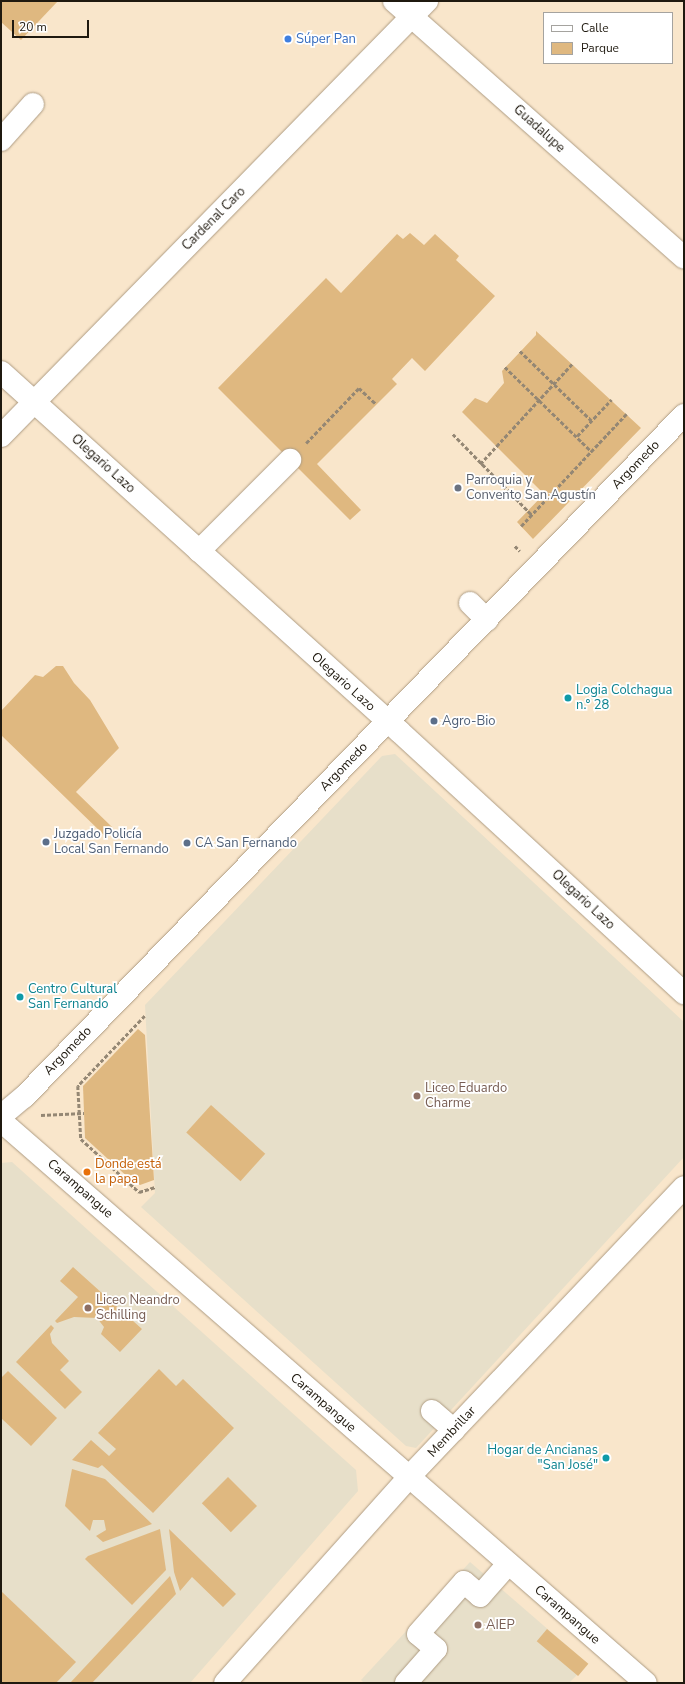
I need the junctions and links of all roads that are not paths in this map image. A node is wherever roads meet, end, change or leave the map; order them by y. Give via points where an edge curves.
1 (394, 1) edge
2 (427, 1) edge
3 (412, 16) junction
4 (33, 104) dead end
5 (1, 140) edge
6 (684, 258) edge
7 (1, 372) edge
8 (35, 402) junction
9 (684, 415) edge
10 (1, 436) edge
11 (290, 460) road end
12 (199, 551) junction
13 (470, 603) dead end
14 (487, 620) junction
15 (388, 722) junction
16 (684, 993) edge
17 (1, 1116) edge
18 (1, 1121) edge
19 (684, 1187) edge
20 (432, 1411) dead end
21 (454, 1430) junction
22 (408, 1478) junction
23 (508, 1564) junction
24 (225, 1683) edge
25 (406, 1683) edge
26 (646, 1683) edge

1 - 3 street, Guadalupe
2 - 3 street, Cardenal Caro
3 - 6 street, Guadalupe
3 - 8 street, Cardenal Caro
4 - 5 street
7 - 8 street, Olegario Lazo
8 - 10 street, Cardenal Caro
8 - 12 street, Olegario Lazo
9 - 14 street, Argomedo
11 - 12 street
12 - 15 street, Olegario Lazo
13 - 14 street
14 - 15 street, Argomedo
15 - 16 street, Olegario Lazo
15 - 17 street, Argomedo via 24,1097
18 - 22 street, Carampangue
19 - 21 street, Membrillar
20 - 21 street
21 - 22 street, Membrillar
22 - 23 street, Carampangue
22 - 24 street, Membrillar
23 - 25 street via 480,1596 464,1582 418,1634 436,1650
23 - 26 street, Carampangue

